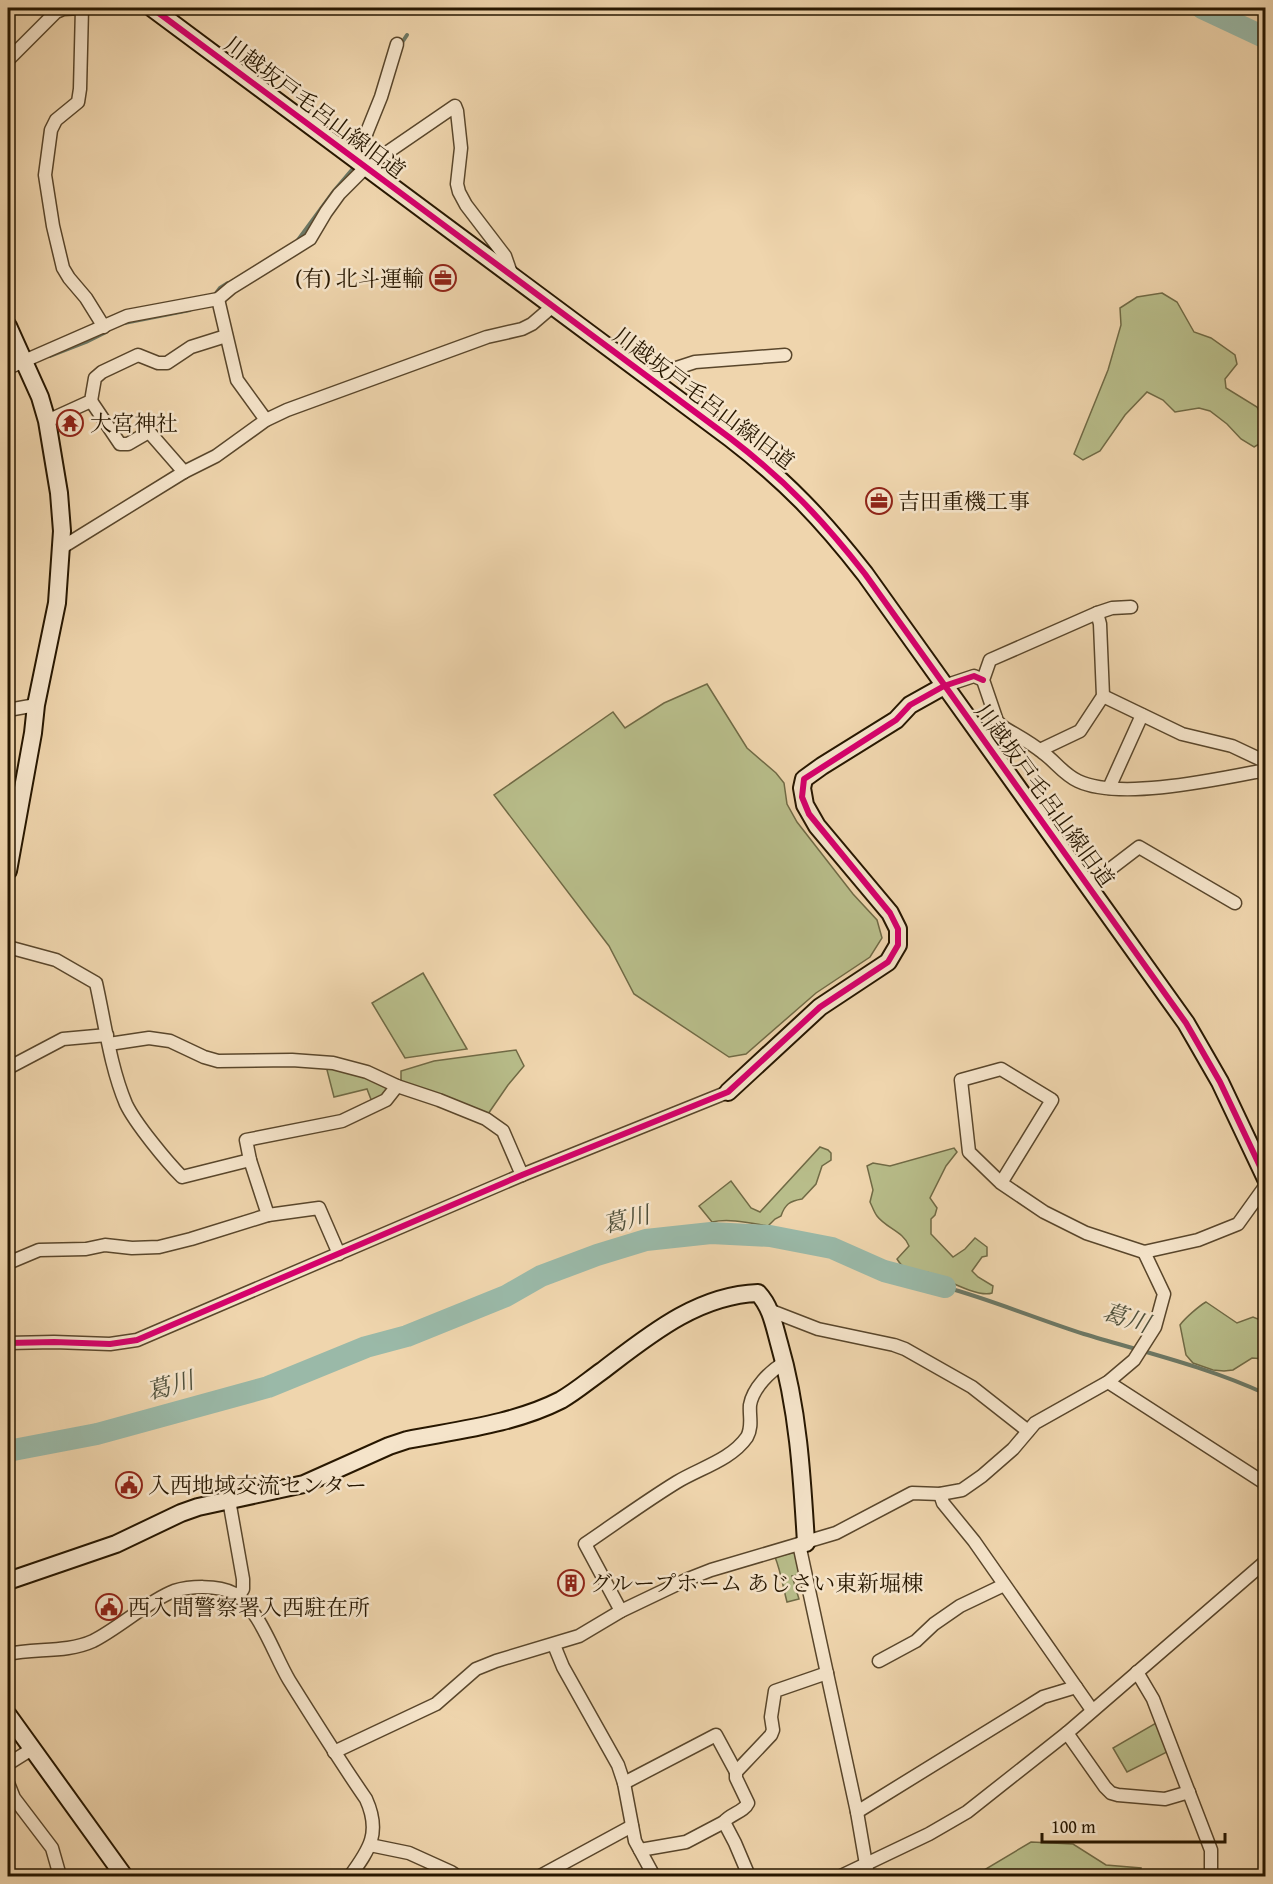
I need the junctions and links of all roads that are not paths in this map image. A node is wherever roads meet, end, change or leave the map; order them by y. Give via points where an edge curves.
1 (152, 8) edge
2 (397, 44) dead end
3 (8, 60) edge
4 (361, 163) junction
5 (512, 276) junction
6 (212, 300) junction
7 (553, 306) junction
8 (8, 326) edge
9 (104, 327) junction
10 (226, 336) junction
11 (785, 355) dead end
12 (25, 364) junction
13 (8, 368) edge
14 (649, 377) junction
15 (91, 401) junction
16 (266, 420) junction
17 (47, 421) junction
18 (184, 472) junction
19 (62, 548) junction
20 (1131, 607) dead end
21 (1097, 613) junction
22 (983, 680) junction
23 (944, 686) junction
24 (1103, 696) junction
25 (36, 705) junction
26 (8, 710) edge
27 (1142, 715) junction
28 (1003, 727) junction
29 (983, 738) junction
30 (1040, 750) junction
31 (1266, 762) edge
32 (1266, 770) edge
33 (1109, 788) junction
34 (8, 870) edge
35 (1088, 886) junction
36 (1235, 903) dead end
37 (8, 947) edge
38 (108, 1039) junction
39 (8, 1068) edge
40 (397, 1086) junction
41 (728, 1092) joint
42 (1248, 1142) junction
43 (1266, 1152) edge
44 (250, 1160) junction
45 (522, 1175) junction
46 (1266, 1179) edge
47 (1001, 1183) junction
48 (1266, 1185) edge
49 (268, 1215) junction
50 (1144, 1252) junction
51 (339, 1254) junction
52 (8, 1263) edge
53 (769, 1310) junction
54 (8, 1343) edge
55 (784, 1363) junction
56 (1108, 1382) junction
57 (1029, 1431) junction
58 (1266, 1484) edge
59 (940, 1494) junction
60 (229, 1500) junction
61 (802, 1543) junction
62 (1266, 1561) edge
63 (8, 1581) edge
64 (1004, 1585) junction
65 (238, 1597) junction
66 (621, 1611) junction
67 (554, 1646) junction
68 (8, 1654) edge
69 (879, 1661) dead end
70 (1137, 1672) junction
71 (827, 1673) junction
72 (1076, 1687) junction
73 (1092, 1710) junction
74 (8, 1715) edge
75 (1067, 1733) junction
76 (32, 1749) junction
77 (334, 1752) junction
78 (8, 1764) edge
79 (736, 1772) junction
80 (8, 1783) edge
81 (624, 1783) junction
82 (1189, 1792) junction
83 (857, 1812) junction
84 (724, 1822) junction
85 (632, 1826) junction
86 (370, 1845) junction
87 (640, 1850) junction
88 (867, 1870) edge
89 (60, 1876) edge
90 (124, 1876) edge
91 (350, 1876) edge
92 (457, 1876) edge
93 (540, 1876) edge
94 (654, 1876) edge
95 (749, 1876) edge
96 (841, 1876) edge
97 (1211, 1876) edge

1 - 4 street, 川越坂戸毛呂山線旧道
2 - 4 street
3 - 9 street via 56,12 82,8 78,102 56,120 51,130 45,175 63,268
4 - 5 street, 川越坂戸毛呂山線旧道
4 - 5 street via 454,106 461,148 459,192 505,256
4 - 6 street via 310,239
5 - 7 street, 川越坂戸毛呂山線旧道
6 - 9 street via 127,316
6 - 10 street
7 - 14 street, 川越坂戸毛呂山線旧道
7 - 16 street via 522,329 487,337
8 - 12 street
9 - 12 street
10 - 15 street via 191,347 167,363 138,355 102,372 95,378
10 - 16 street via 237,380
11 - 14 street via 695,363
12 - 13 street
12 - 17 street
14 - 23 street, 川越坂戸毛呂山線旧道 via 770,468 822,519
15 - 17 street
15 - 18 street via 120,444 150,433
16 - 18 street via 216,456
17 - 19 street via 62,514
18 - 19 street
19 - 25 street via 57,603
20 - 21 street
21 - 22 street via 990,660
21 - 24 street
22 - 23 street via 974,676
22 - 28 street via 996,721
23 - 29 street, 川越坂戸毛呂山線旧道
23 - 41 street via 804,778 802,788 805,805 817,826 890,913 898,929 898,945 888,962 820,1007
24 - 27 street
24 - 30 street via 1080,731
25 - 26 street
25 - 34 street
27 - 31 street via 1182,734 1232,746
27 - 33 street
28 - 29 street
28 - 30 street
29 - 35 street, 川越坂戸毛呂山線旧道
30 - 33 street via 1077,781
32 - 33 street via 1166,787
35 - 36 street via 1139,847
35 - 42 street, 川越坂戸毛呂山線旧道 via 1186,1023
37 - 38 street via 56,960 96,983
38 - 39 street via 63,1040
38 - 40 street via 170,1041 218,1061 333,1063
38 - 44 street via 127,1106 182,1177
40 - 44 street via 386,1100 342,1121 246,1140
40 - 45 street via 486,1119 503,1131
41 - 45 street
42 - 43 street
42 - 46 street, 川越坂戸毛呂山線旧道
44 - 49 street
45 - 51 street
47 - 47 street via 969,1152 961,1080 1001,1069 1052,1100
47 - 50 street via 1044,1212 1086,1233
48 - 50 street via 1238,1224 1198,1240
49 - 51 street via 319,1208
49 - 52 street via 159,1247 105,1245 39,1250
50 - 56 street via 1164,1294 1155,1327 1134,1360
51 - 54 street via 137,1340 110,1344
53 - 55 street
53 - 57 street via 818,1329 905,1349 972,1387
53 - 60 street via 758,1293 740,1293 713,1302 668,1322 580,1387 531,1413 406,1440 304,1484
55 - 61 street via 798,1430
55 - 66 street via 773,1369 753,1394 751,1426 747,1437 732,1452 678,1481 585,1544
56 - 57 street via 1035,1423
56 - 58 street
57 - 59 street via 977,1480 962,1490
59 - 61 street via 912,1493 836,1533
59 - 64 street
60 - 63 street via 180,1513 117,1544
60 - 65 street via 243,1579
61 - 66 street via 711,1570
61 - 71 street
62 - 70 street
64 - 69 street via 953,1610 916,1641
64 - 72 street
65 - 68 street via 208,1588 174,1591 92,1642
65 - 77 street via 248,1605
66 - 67 street
67 - 77 street via 476,1669 435,1704
67 - 81 street
70 - 73 street
70 - 82 street via 1153,1699
71 - 79 street via 775,1691 771,1735
71 - 83 street
72 - 73 street
72 - 83 street via 1044,1697
73 - 75 street
74 - 76 street
75 - 82 street via 1111,1793 1165,1799
75 - 88 street via 967,1812
76 - 78 street
76 - 90 street
77 - 86 street via 373,1814
79 - 81 street via 716,1735
79 - 84 street via 748,1803
80 - 89 street via 14,1798 52,1848
81 - 85 street
82 - 97 street via 1211,1850
83 - 88 street
84 - 87 street via 686,1842
84 - 95 street
85 - 87 street
85 - 93 street
86 - 91 street
86 - 92 street via 409,1853
87 - 94 street
88 - 96 street

